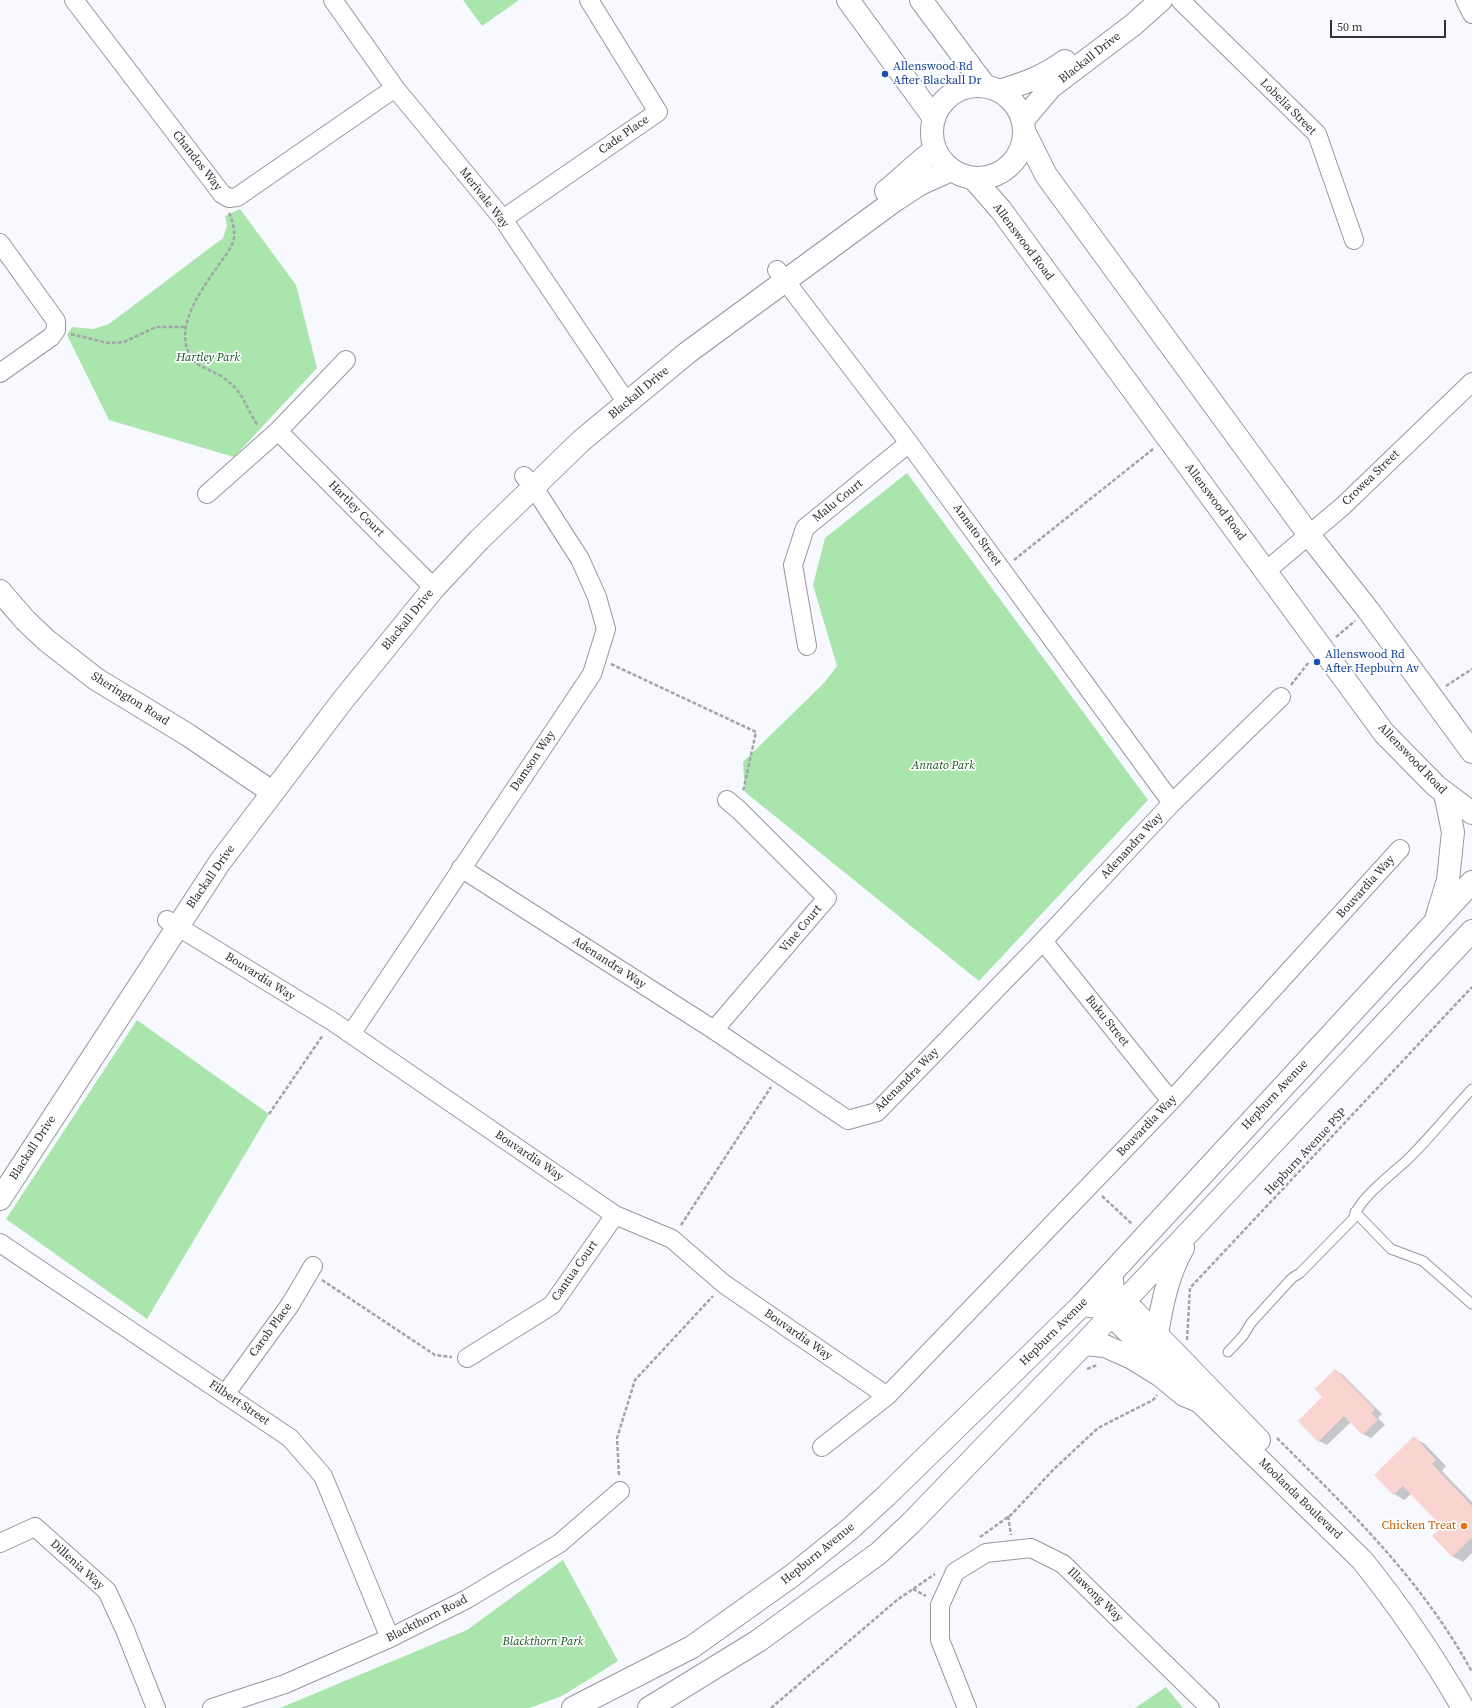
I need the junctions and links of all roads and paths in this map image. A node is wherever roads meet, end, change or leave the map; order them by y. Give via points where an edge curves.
1 (74, 0) edge
2 (333, 0) edge
3 (589, 0) edge
4 (848, 0) edge
5 (921, 0) edge
6 (1140, 0) edge
7 (1161, 0) edge
8 (1180, 0) edge
9 (1465, 0) edge
10 (1472, 14) edge
11 (395, 88) junction
12 (992, 88) junction
13 (934, 118) junction
14 (1024, 127) junction
15 (935, 150) junction
16 (951, 170) junction
17 (973, 178) junction
18 (222, 194) junction
19 (503, 219) junction
20 (1354, 240) dead end
21 (0, 242) edge
22 (782, 275) junction
23 (186, 327) junction
24 (56, 330) junction
25 (346, 360) dead end
26 (0, 373) edge
27 (1472, 382) edge
28 (623, 397) junction
29 (274, 434) junction
30 (1166, 437) junction
31 (909, 443) junction
32 (529, 481) junction
33 (207, 494) dead end
34 (1309, 535) junction
35 (1002, 569) junction
36 (1266, 571) junction
37 (429, 583) junction
38 (0, 591) edge
39 (0, 610) edge
40 (807, 646) dead end
41 (598, 658) junction
42 (1472, 669) edge
43 (1444, 688) dead end
44 (1281, 697) dead end
45 (1471, 749) edge
46 (1445, 793) junction
47 (263, 794) junction
48 (1172, 803) junction
49 (733, 805) joint
50 (1472, 813) edge
51 (1400, 849) dead end
52 (462, 868) junction
53 (1472, 882) edge
54 (1436, 921) junction
55 (172, 923) junction
56 (1472, 931) edge
57 (1043, 941) junction
58 (1472, 988) edge
59 (332, 1021) junction
60 (714, 1030) junction
61 (351, 1034) junction
62 (778, 1074) junction
63 (1472, 1089) edge
64 (1170, 1101) junction
65 (269, 1114) dead end
66 (0, 1174) edge
67 (0, 1199) edge
68 (1355, 1212) junction
69 (615, 1215) junction
70 (1195, 1226) junction
71 (672, 1239) junction
72 (0, 1243) edge
73 (311, 1269) joint
74 (1111, 1274) junction
75 (724, 1284) junction
76 (1472, 1304) edge
77 (1082, 1305) junction
78 (1116, 1309) junction
79 (1157, 1334) junction
80 (1084, 1344) junction
81 (1187, 1344) dead end
82 (1228, 1352) dead end
83 (467, 1358) joint
84 (226, 1393) junction
85 (887, 1396) junction
86 (1199, 1401) junction
87 (1272, 1433) dead end
88 (822, 1447) dead end
89 (620, 1490) joint
90 (0, 1543) edge
91 (390, 1638) junction
92 (1472, 1672) edge
93 (1472, 1695) edge
94 (156, 1708) edge
95 (212, 1708) edge
96 (573, 1708) edge
97 (649, 1708) edge
98 (967, 1708) edge
99 (1210, 1708) edge
100 (1463, 1708) edge

1 - 18 street, Chandos Way
2 - 11 street, Merivale Way
3 - 19 street, Cade Place via 658,112
4 - 13 main road
5 - 12 main road
6 - 12 main road, Blackall Drive via 1047,74 1030,81
7 - 14 main road, Blackall Drive via 1051,87
8 - 20 street, Lobelia Street via 1317,134
9 - 10 street
11 - 18 street, Chandos Way via 237,197 229,198
11 - 19 street, Merivale Way
12 - 13 main road via 964,88 951,94 940,105
12 - 14 main road via 1012,100
13 - 15 main road via 932,137
14 - 17 main road via 1019,154 1011,165 992,176
14 - 34 main road via 1046,175
15 - 16 main road
15 - 22 main road, Blackall Drive
16 - 17 main road
16 - 22 main road, Blackall Drive via 914,188
17 - 30 main road, Allenswood Road via 1001,210
18 - 23 path via 232,220 234,236 228,252 191,310
19 - 28 street, Merivale Way
21 - 24 street via 56,320
22 - 28 main road, Blackall Drive via 687,353
22 - 31 street, Annato Street
23 - 24 path via 156,327 124,342 108,343
23 - 29 path via 186,347 192,359 202,368 233,384 244,397 260,429
24 - 26 street via 51,337
25 - 29 street
27 - 34 street, Crowea Street via 1343,506
28 - 32 main road, Blackall Drive via 581,441
29 - 33 street
29 - 37 street, Hartley Court
30 - 35 path
30 - 36 main road, Allenswood Road
31 - 35 street, Annato Street
31 - 40 street, Malu Court via 805,528 793,565
32 - 37 main road, Blackall Drive
32 - 41 street, Damson Way via 580,559 597,596 606,629
34 - 36 street, Crowea Street
34 - 45 main road
35 - 48 street, Annato Street
36 - 46 main road, Allenswood Road via 1384,733
37 - 47 main road, Blackall Drive
38 - 47 main road, Sherington Road via 25,620 73,662 96,679 188,735
39 - 47 main road, Sherington Road via 31,645 93,694
41 - 49 path via 756,732
41 - 52 street, Damson Way via 592,674
42 - 43 path
44 - 48 street, Adenandra Way
46 - 50 main road, Allenswood Road
46 - 54 main road via 1453,832 1448,880
47 - 55 main road, Blackall Drive via 220,862
48 - 57 street, Adenandra Way
49 - 60 street, Vine Court via 827,898
51 - 64 street, Bouvardia Way
52 - 60 street, Adenandra Way
52 - 61 street, Damson Way
53 - 54 main road, Hepburn Avenue
54 - 74 main road, Hepburn Avenue
55 - 59 street, Bouvardia Way
55 - 66 main road, Blackall Drive
55 - 67 main road, Blackall Drive
56 - 70 main road
57 - 62 street, Adenandra Way via 877,1112 848,1120
57 - 64 street, Buku Street
58 - 81 path, Hepburn Avenue PSP via 1190,1288
59 - 61 street, Bouvardia Way
59 - 65 path
60 - 62 street, Adenandra Way
61 - 69 street, Bouvardia Way
62 - 71 path
63 - 68 lane
64 - 85 street, Bouvardia Way
68 - 76 lane via 1391,1249 1423,1260
68 - 82 lane via 1353,1219 1292,1278
69 - 71 street, Bouvardia Way
69 - 83 street, Cantua Court via 552,1305
70 - 78 main road
70 - 79 main road via 1175,1261 1162,1303
71 - 75 street, Bouvardia Way
72 - 84 street, Filbert Street
73 - 83 path via 435,1355
73 - 84 street, Carob Place via 290,1305
74 - 77 main road, Hepburn Avenue
74 - 78 main road, Moolanda Boulevard
75 - 85 street, Bouvardia Way
75 - 89 path via 635,1380 617,1438
77 - 78 main road, Moolanda Boulevard
77 - 96 main road, Hepburn Avenue via 850,1529 692,1647
78 - 79 main road, Moolanda Boulevard via 1133,1310
78 - 80 main road
78 - 86 main road, Moolanda Boulevard via 1118,1322
79 - 93 main road, Moolanda Boulevard via 1376,1555 1409,1595
80 - 86 main road via 1105,1346 1132,1358 1161,1376 1184,1395
80 - 97 main road via 879,1553 758,1641
84 - 91 street, Filbert Street via 290,1438 323,1476
85 - 88 street, Bouvardia Way
86 - 100 main road, Moolanda Boulevard via 1362,1560 1398,1606
87 - 92 path via 1362,1523 1410,1579 1456,1643
89 - 91 street, Blackthorn Road via 560,1543 467,1600
90 - 94 street, Dillenia Way via 35,1527 107,1591
91 - 95 street, Blackthorn Road via 285,1684
98 - 99 street, Illawong Way via 940,1640 940,1605 955,1572 986,1553 1031,1548 1063,1564

